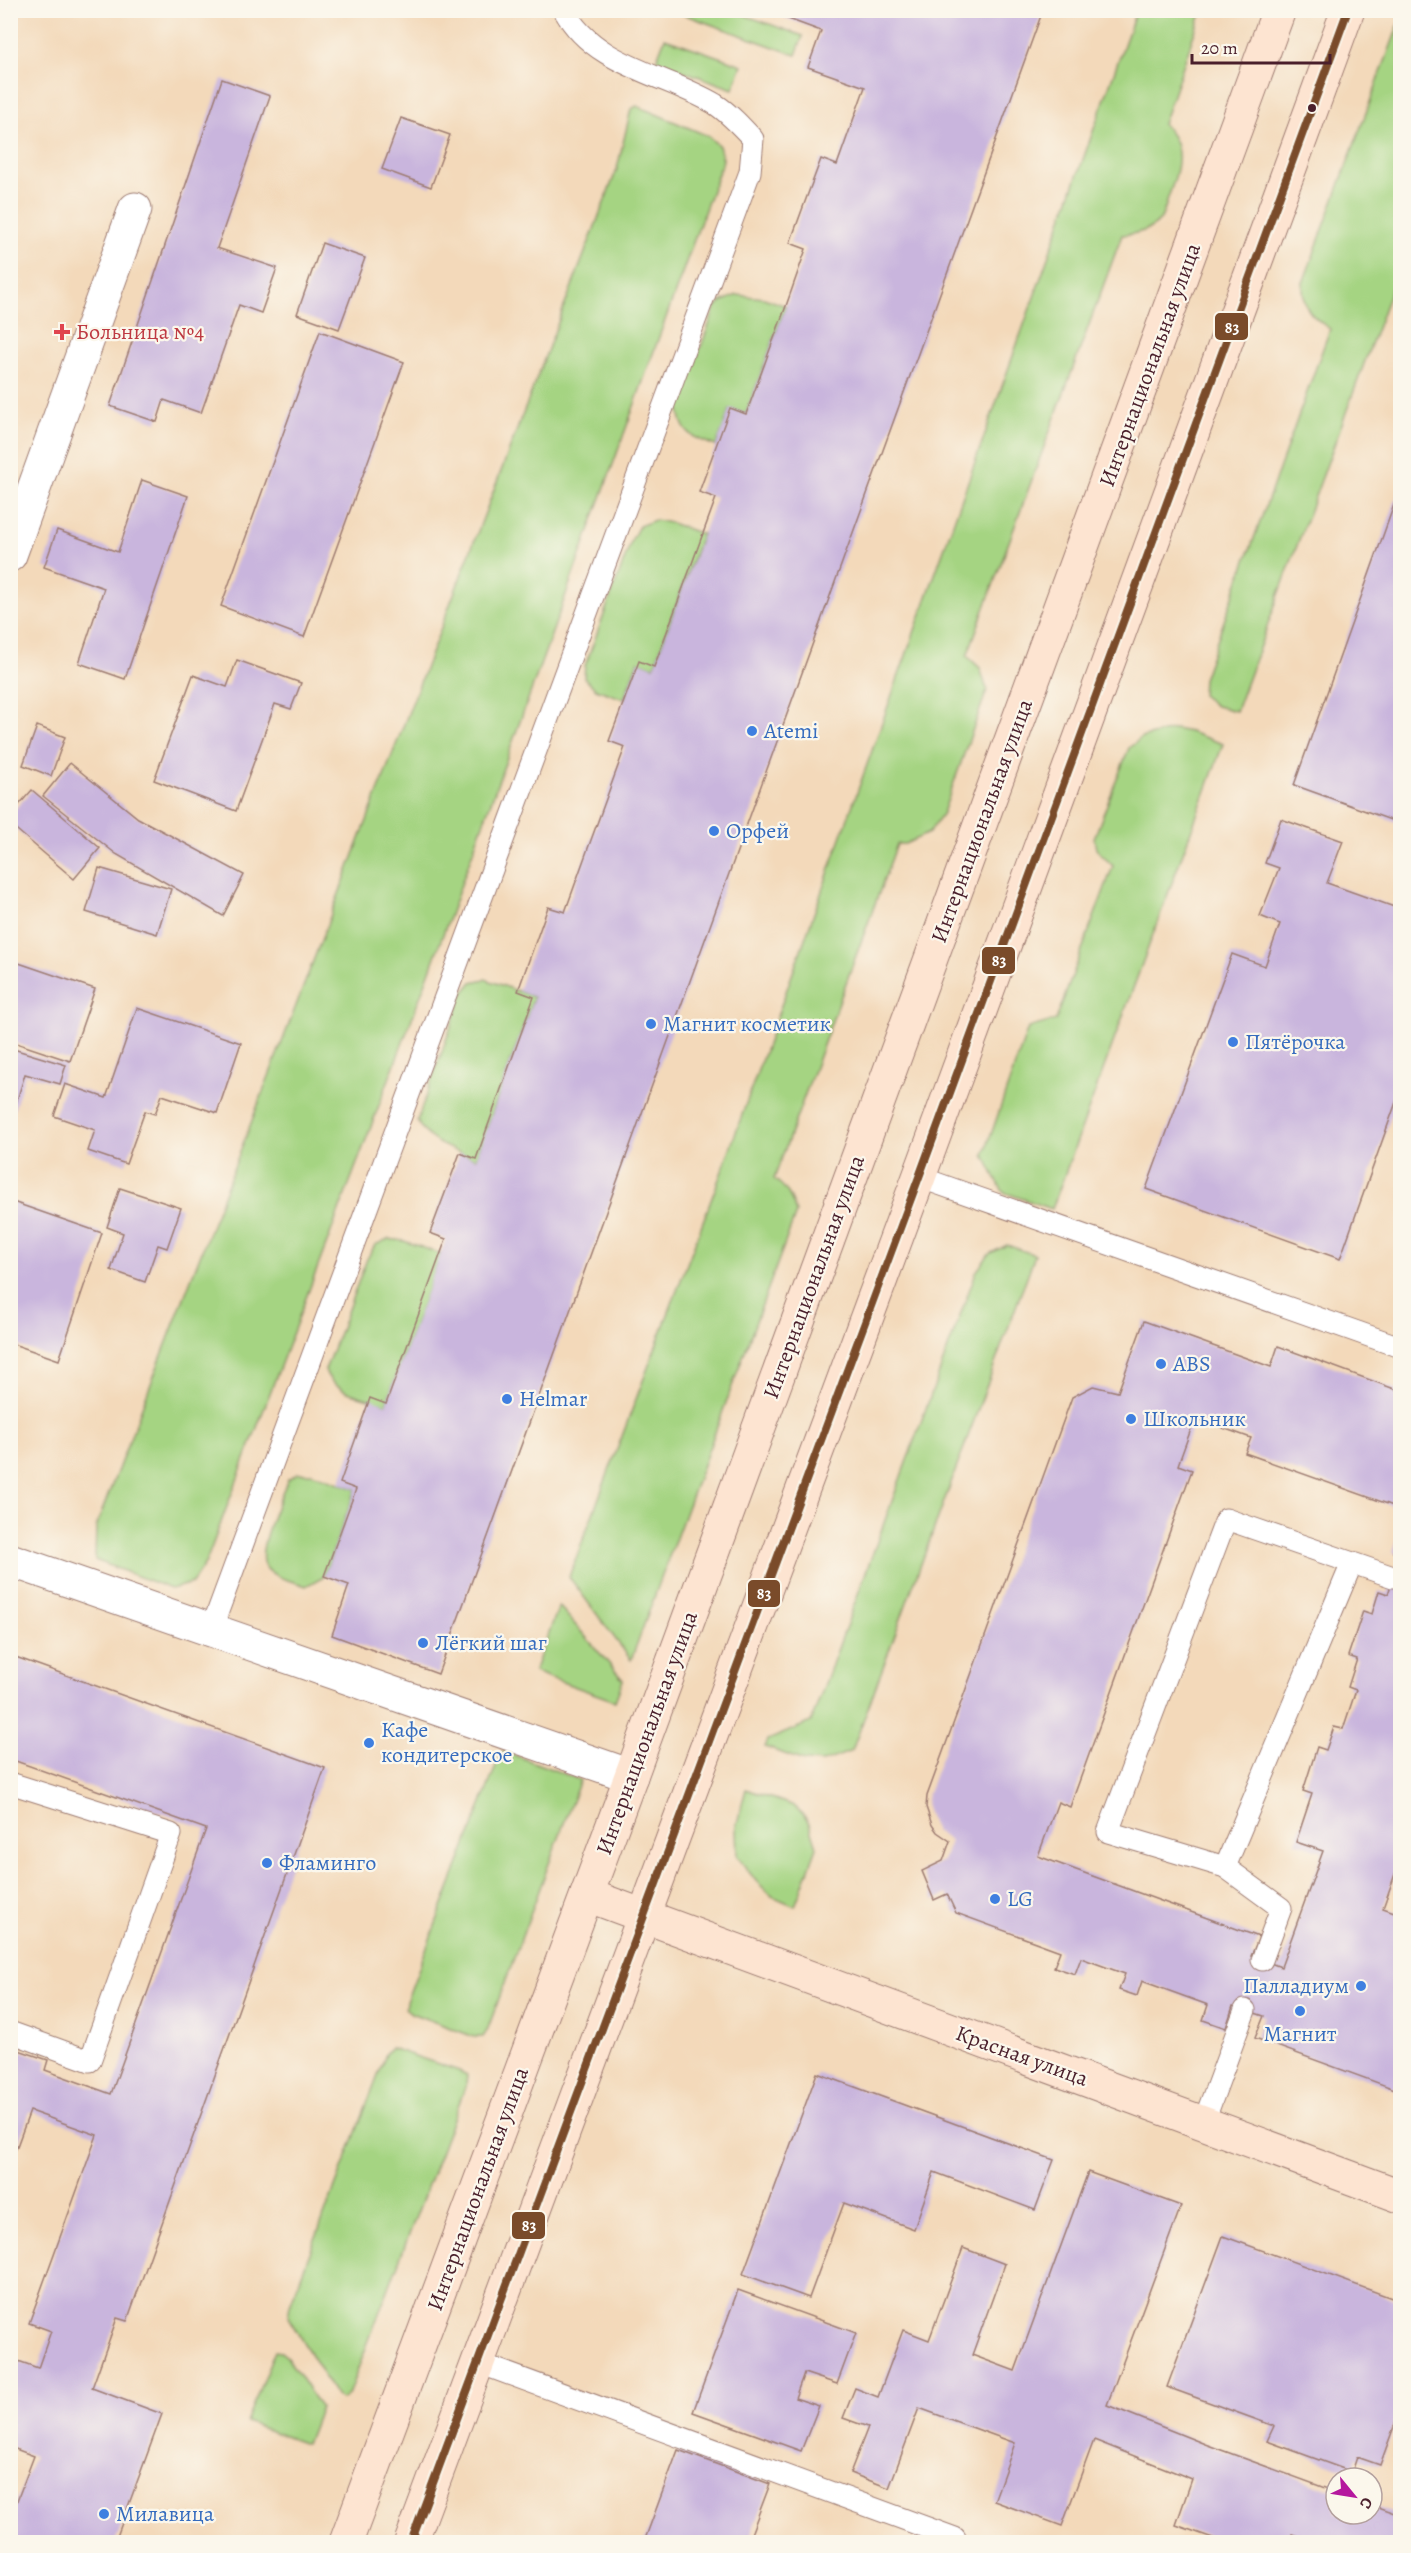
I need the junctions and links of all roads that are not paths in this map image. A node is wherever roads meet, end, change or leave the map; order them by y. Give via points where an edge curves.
1 (564, 10) edge
2 (1279, 10) edge
3 (1348, 10) edge
4 (135, 209) dead end
5 (10, 555) edge
6 (919, 1176) junction
7 (1401, 1347) edge
8 (10, 1560) edge
9 (1352, 1563) junction
10 (1393, 1577) dead end
11 (211, 1630) junction
12 (631, 1776) junction
13 (10, 1783) edge
14 (1225, 1868) junction
15 (587, 1895) junction
16 (644, 1916) junction
17 (1262, 1960) dead end
18 (1245, 2010) dead end
19 (10, 2032) edge
20 (1203, 2124) junction
21 (1401, 2196) edge
22 (479, 2363) junction
23 (955, 2538) dead end
24 (346, 2542) edge
25 (411, 2542) edge

1 - 11 lane via 573,26 594,47 715,105 734,120 753,139 750,172
2 - 12 main road, Интернациональная улица
3 - 6 main road
4 - 5 street
6 - 7 lane
6 - 16 main road
8 - 11 street
9 - 10 lane
9 - 14 lane
9 - 14 lane via 1226,1519 1108,1832
11 - 12 street
12 - 15 main road, Интернациональная улица
13 - 19 lane via 171,1834 90,2061
14 - 17 lane via 1281,1908
15 - 16 main road, Красная улица
15 - 24 main road, Интернациональная улица
16 - 20 main road, Красная улица
16 - 22 main road
18 - 20 lane
20 - 21 main road, Красная улица
22 - 23 lane
22 - 25 main road

